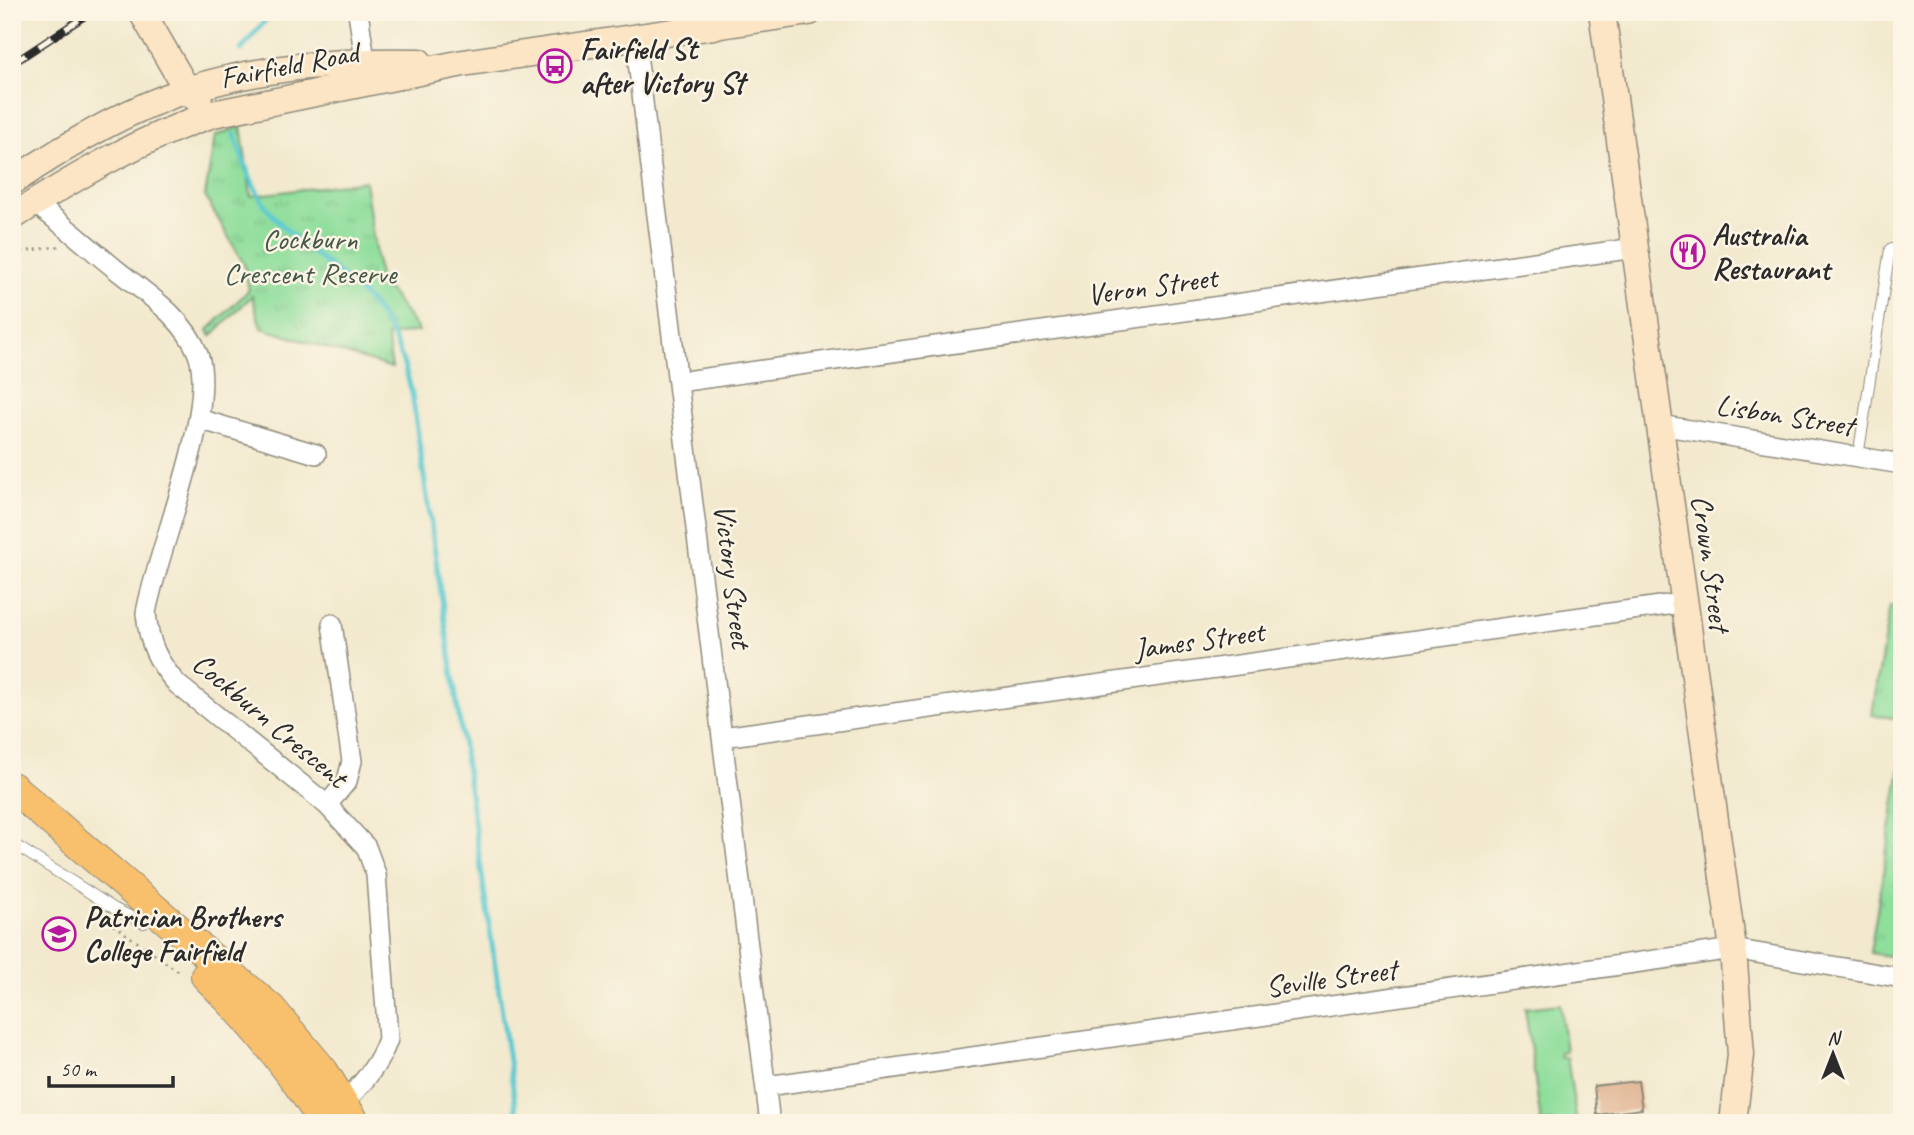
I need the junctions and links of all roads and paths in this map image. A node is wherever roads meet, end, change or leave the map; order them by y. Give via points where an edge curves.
1 (32, 12) edge
2 (142, 12) edge
3 (358, 12) edge
4 (809, 12) edge
5 (1602, 12) edge
6 (12, 23) edge
7 (635, 38) junction
8 (372, 71) junction
9 (187, 90) junction
10 (12, 182) edge
11 (20, 214) edge
12 (61, 245) dead end
13 (1635, 247) junction
14 (1902, 251) edge
15 (15, 253) dead end
16 (678, 382) junction
17 (199, 419) junction
18 (1659, 425) junction
19 (1902, 436) edge
20 (316, 453) dead end
21 (1858, 457) junction
22 (1900, 464) edge
23 (1682, 603) junction
24 (332, 624) dead end
25 (723, 737) junction
26 (12, 787) edge
27 (327, 805) junction
28 (12, 811) edge
29 (12, 843) edge
30 (144, 923) junction
31 (1733, 949) junction
32 (1902, 978) edge
33 (767, 1086) junction
34 (337, 1118) edge
35 (770, 1123) edge
36 (1733, 1123) edge

1 - 6 path
2 - 9 street
3 - 8 street
4 - 7 street, Fairfield Road
5 - 13 street, Crown Street
7 - 8 street, Fairfield Road
7 - 16 street, Victory Street
8 - 9 street, Fairfield Road via 274,72
8 - 11 street, Fairfield Road via 175,127 104,160
9 - 10 street, Fairfield Road via 90,134
11 - 17 street, Cockburn Crescent via 80,236 176,318 198,355 202,378
12 - 15 path
13 - 16 street, Veron Street
13 - 18 street, Crown Street
14 - 21 lane via 1891,249
16 - 25 street, Victory Street
17 - 20 street
17 - 27 street, Cockburn Crescent via 149,593 149,640 159,664 177,684
18 - 21 street, Lisbon Street
18 - 23 street, Crown Street
19 - 22 lane
21 - 22 street, Lisbon Street
23 - 25 street, James Street
23 - 31 street, Crown Street
24 - 27 street via 352,761 347,782
25 - 33 street, Victory Street
26 - 34 main road via 271,1009 323,1071
27 - 34 street, Cockburn Crescent via 366,847 376,874 389,1012 382,1059
28 - 30 main road
29 - 30 lane
30 - 34 main road via 244,1013
31 - 32 street, Seville Street
31 - 33 street, Seville Street
31 - 36 street, Crown Street via 1741,1055
33 - 35 street, Victory Street

